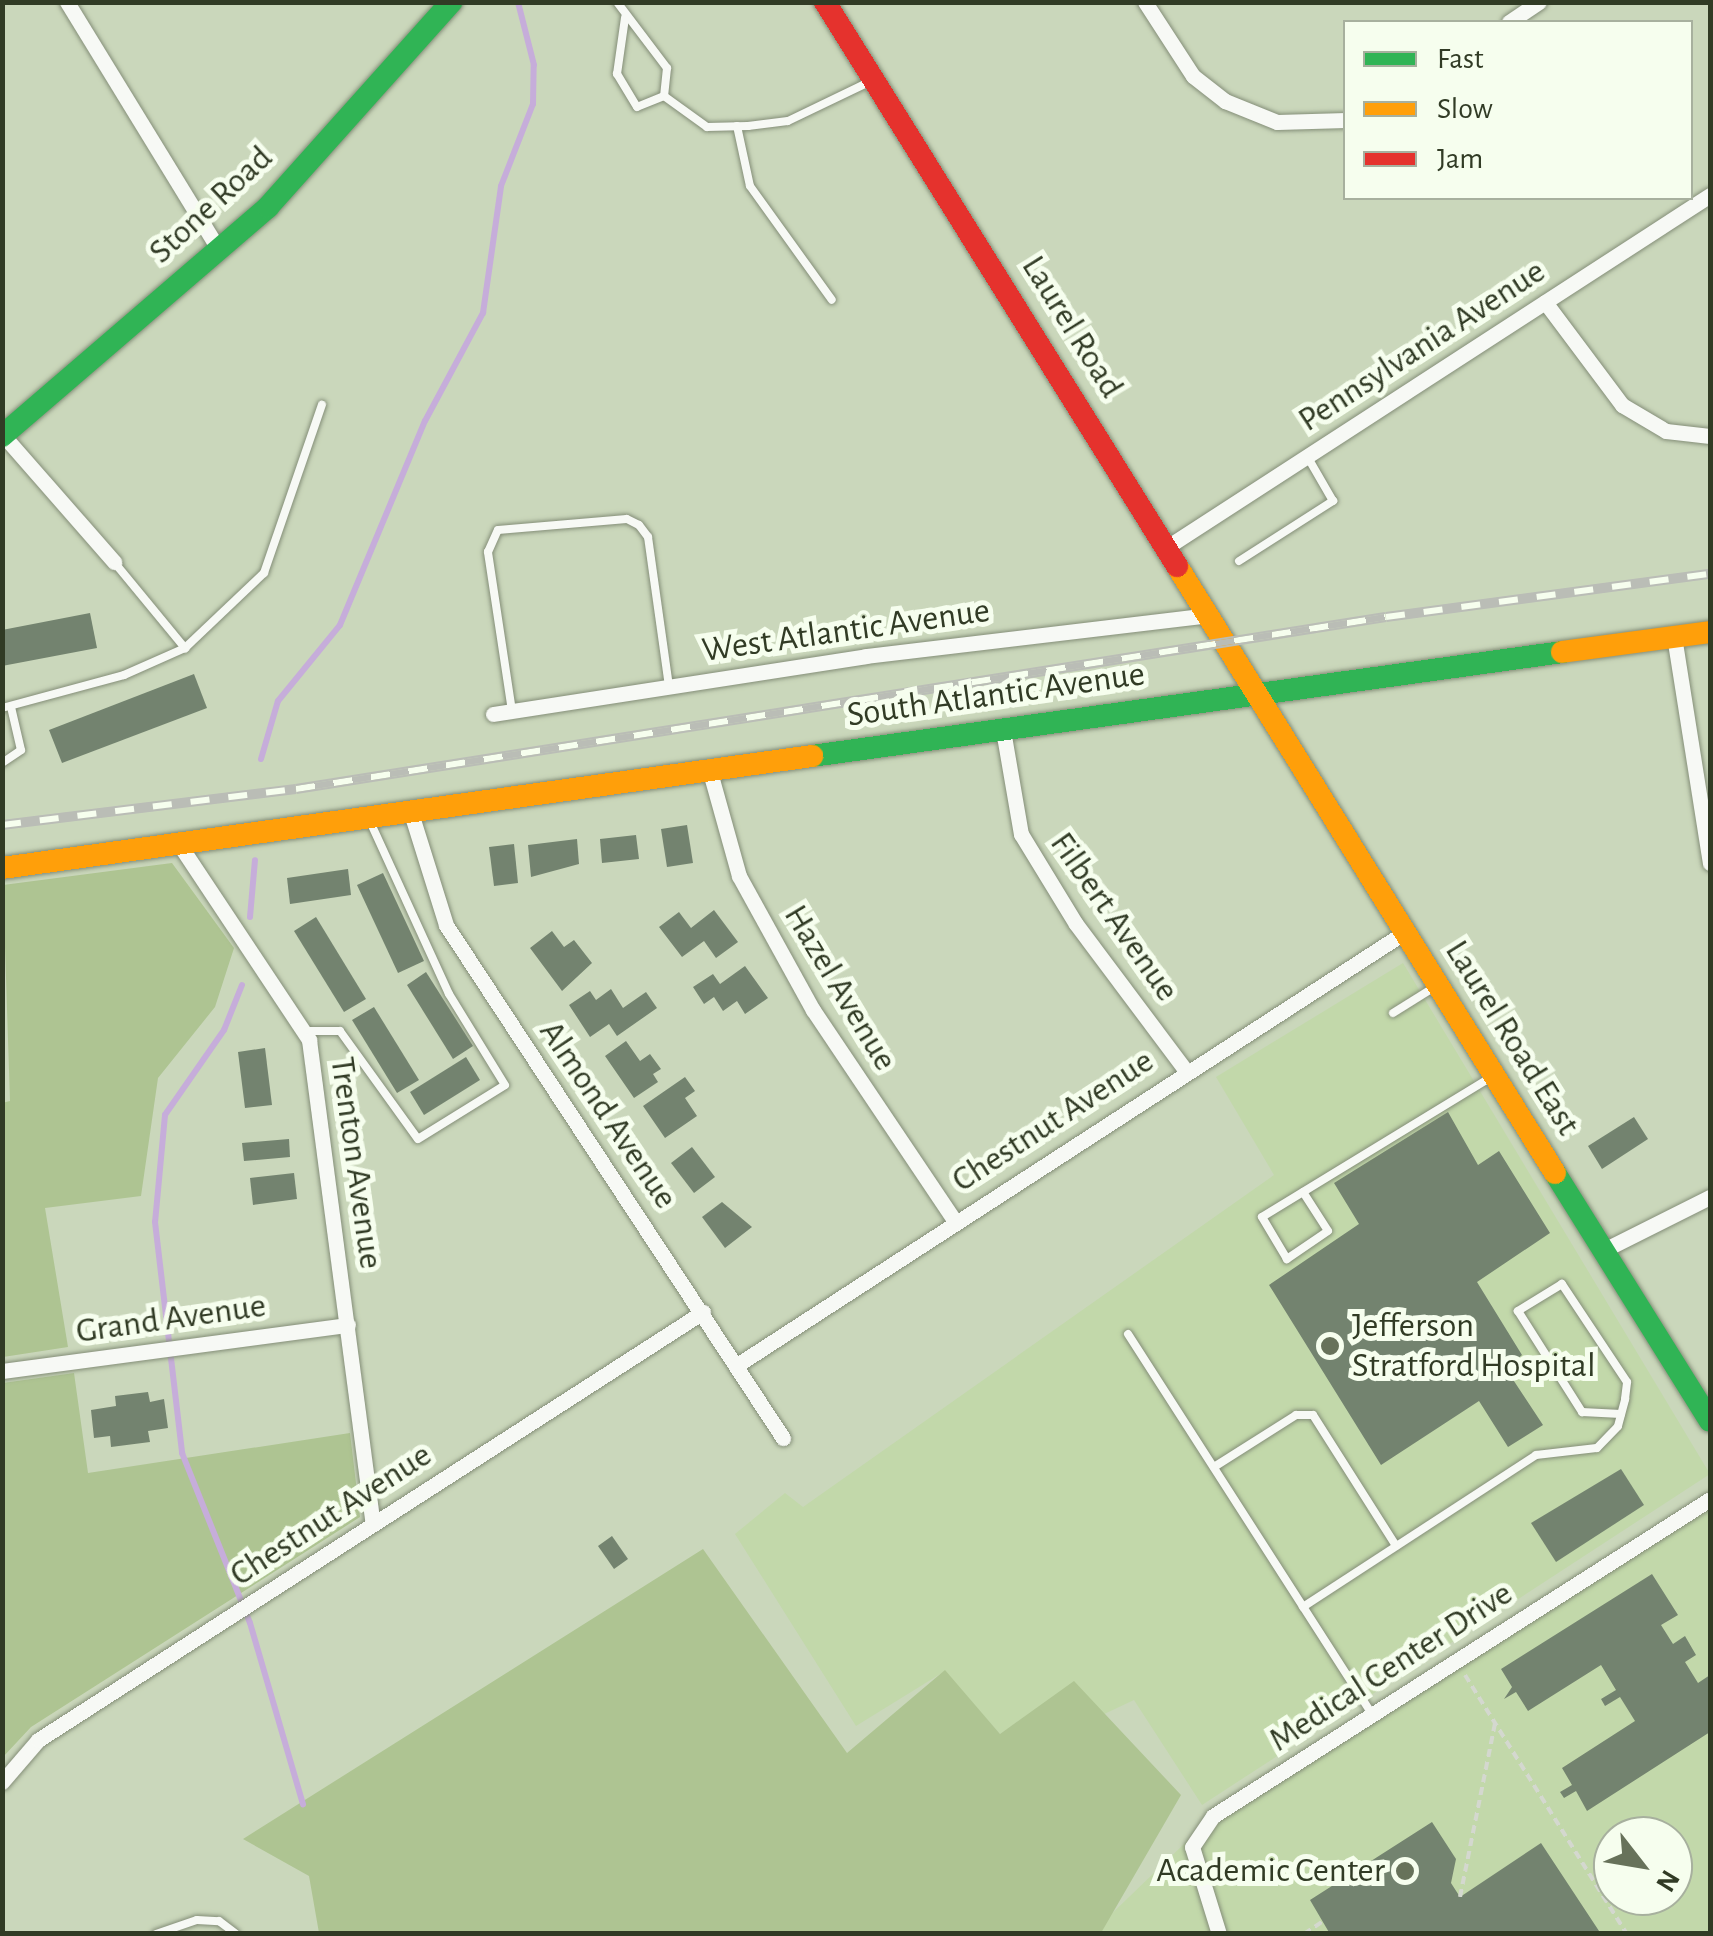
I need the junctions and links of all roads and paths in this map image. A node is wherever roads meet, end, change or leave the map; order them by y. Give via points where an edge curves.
1 (66, 2) edge
2 (616, 2) edge
3 (825, 2) edge
4 (1145, 2) edge
5 (1539, 2) edge
6 (449, 3) edge
7 (625, 18) junction
8 (1511, 20) edge
9 (875, 79) junction
10 (664, 96) junction
11 (1343, 120) edge
12 (737, 126) junction
13 (1710, 194) edge
14 (219, 250) junction
15 (832, 300) dead end
16 (1545, 302) junction
17 (322, 405) dead end
18 (3, 436) edge
19 (1710, 436) edge
20 (1307, 456) junction
21 (1167, 547) junction
22 (1239, 561) dead end
23 (114, 562) joint
24 (1209, 615) junction
25 (1710, 632) edge
26 (1674, 636) junction
27 (185, 648) junction
28 (669, 686) junction
29 (1256, 692) junction
30 (7, 708) edge
31 (512, 711) junction
32 (493, 714) dead end
33 (1003, 730) junction
34 (2, 762) edge
35 (710, 772) junction
36 (411, 813) junction
37 (369, 819) junction
38 (182, 847) junction
39 (1710, 863) edge
40 (2, 868) edge
41 (1405, 932) junction
42 (1438, 984) junction
43 (1393, 1013) dead end
44 (302, 1031) junction
45 (1186, 1071) junction
46 (1494, 1076) junction
47 (1303, 1192) junction
48 (1710, 1197) edge
49 (954, 1220) junction
50 (1602, 1251) junction
51 (704, 1312) junction
52 (348, 1325) junction
53 (1128, 1334) dead end
54 (737, 1365) junction
55 (2, 1371) edge
56 (1621, 1414) junction
57 (1709, 1416) edge
58 (783, 1438) dead end
59 (1214, 1467) junction
60 (1710, 1500) edge
61 (373, 1524) junction
62 (1396, 1546) junction
63 (1303, 1606) junction
64 (1457, 1661) junction
65 (1372, 1714) junction
66 (1496, 1723) junction
67 (2, 1782) edge
68 (1460, 1896) dead end
69 (1323, 1921) dead end
70 (159, 1932) edge
71 (236, 1934) edge
72 (1219, 1934) edge
73 (1304, 1934) edge
74 (1627, 1934) edge

1 - 14 street
2 - 7 lane
3 - 9 street, Laurel Road
4 - 11 street via 1184,66 1225,101 1277,122
5 - 8 street
6 - 14 street, Stone Road via 268,206
7 - 10 lane via 668,68
7 - 10 lane via 617,74 637,107
9 - 12 lane via 788,121
9 - 21 street, Laurel Road
10 - 12 lane via 707,127
12 - 15 lane via 750,186
13 - 16 street, Pennsylvania Avenue
14 - 18 street, Stone Road
16 - 19 street via 1622,405 1666,431
16 - 20 street, Pennsylvania Avenue
17 - 27 lane via 264,572
18 - 23 street
20 - 21 street, Pennsylvania Avenue
20 - 22 lane via 1333,501
21 - 24 street, Laurel Road
23 - 27 lane
24 - 28 street, West Atlantic Avenue
24 - 29 street, Laurel Road
25 - 26 street, South Atlantic Avenue
26 - 29 street, South Atlantic Avenue
26 - 39 street
27 - 30 lane via 124,675
28 - 31 street, West Atlantic Avenue
28 - 31 lane via 648,537 639,525 627,519 498,530 488,552
29 - 33 street, South Atlantic Avenue
29 - 41 street, Laurel Road East
30 - 34 lane via 20,750
31 - 32 street, West Atlantic Avenue
33 - 35 street, South Atlantic Avenue
33 - 45 street, Filbert Avenue via 1021,834 1076,924
35 - 36 street, South Atlantic Avenue
35 - 49 street, Hazel Avenue via 739,876 766,926 813,1010
36 - 37 street, South Atlantic Avenue
36 - 51 street, Almond Avenue via 446,925
37 - 38 street, South Atlantic Avenue
37 - 44 lane via 449,994 505,1084 418,1139 340,1031
38 - 40 street, South Atlantic Avenue
38 - 44 street, Trenton Avenue
41 - 42 street, Laurel Road East
41 - 45 street, Chestnut Avenue
42 - 43 lane
42 - 46 street, Laurel Road East
44 - 52 street, Trenton Avenue
45 - 49 street, Chestnut Avenue
46 - 47 lane
46 - 50 street, Laurel Road East
47 - 47 lane via 1262,1218 1287,1259 1328,1231
48 - 50 street
49 - 54 street, Chestnut Avenue
50 - 57 street, Laurel Road East
51 - 54 street, Almond Avenue
51 - 61 street, Chestnut Avenue
52 - 55 street, Grand Avenue
52 - 61 street, Trenton Avenue
53 - 59 lane
54 - 58 street, Almond Avenue
56 - 56 lane via 1626,1382 1562,1284 1518,1311 1582,1412
56 - 62 lane via 1597,1448 1536,1454
59 - 62 lane via 1296,1415 1314,1415
59 - 63 lane
60 - 64 street, Medical Center Drive
61 - 67 street, Chestnut Avenue via 38,1740
62 - 63 lane
63 - 65 lane
64 - 65 street, Medical Center Drive
64 - 66 path
65 - 72 street, Medical Center Drive via 1198,1830 1196,1869
66 - 68 path
66 - 74 path
69 - 73 path
70 - 71 lane via 197,1920 220,1921

